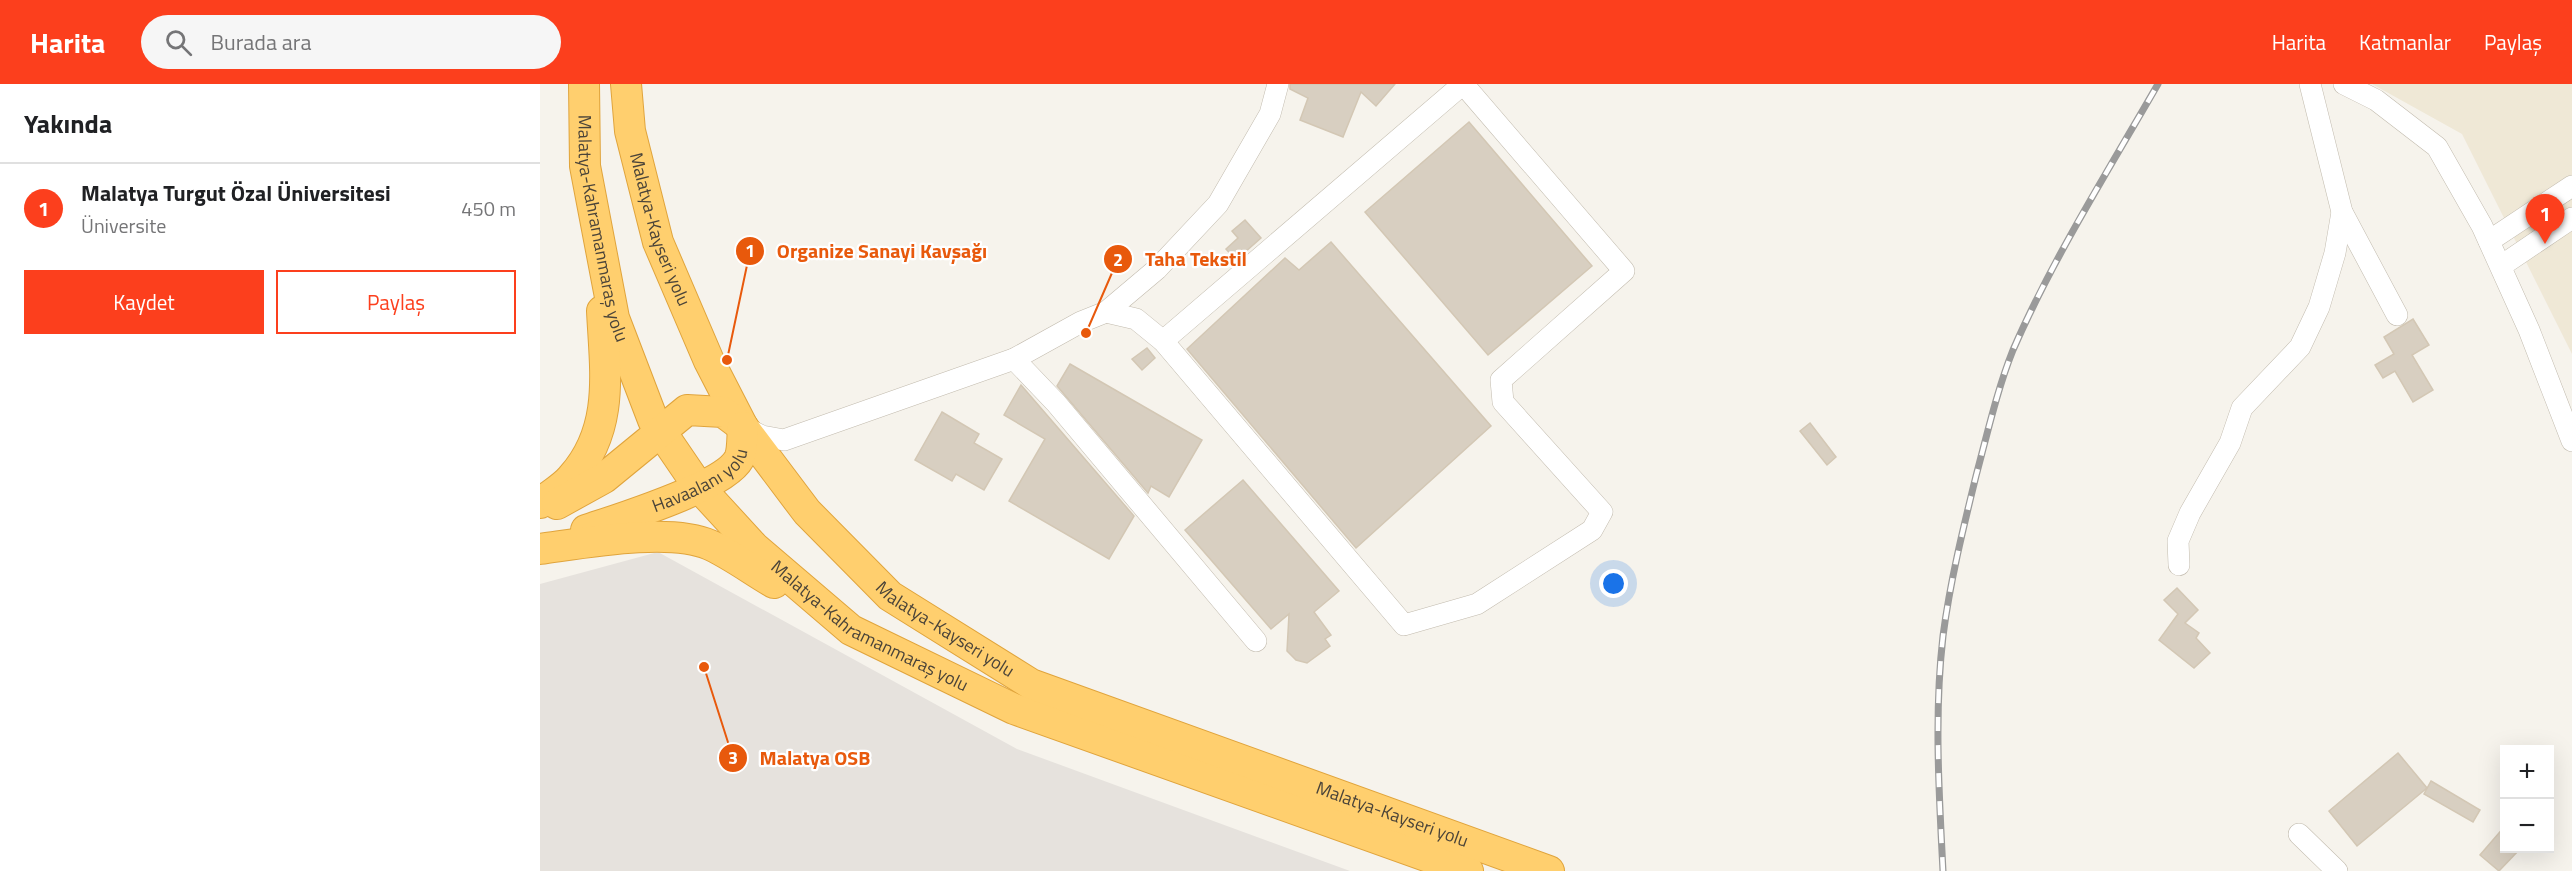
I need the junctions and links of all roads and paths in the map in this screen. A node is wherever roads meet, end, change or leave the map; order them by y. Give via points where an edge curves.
1 (584, 84) edge
2 (626, 84) edge
3 (1278, 84) edge
4 (1463, 84) edge
5 (2310, 84) edge
6 (2344, 84) edge
7 (2572, 186) edge
8 (2342, 212) junction
9 (2572, 218) edge
10 (599, 242) junction
11 (2489, 242) junction
12 (2500, 266) junction
13 (1106, 312) junction
14 (2397, 315) dead end
15 (1163, 342) junction
16 (1014, 359) junction
17 (742, 427) junction
18 (662, 432) junction
19 (2572, 441) edge
20 (698, 486) junction
21 (540, 503) edge
22 (540, 511) edge
23 (540, 548) edge
24 (2179, 565) dead end
25 (851, 630) junction
26 (1256, 641) dead end
27 (2299, 834) dead end
28 (1468, 871) edge
29 (1549, 871) edge
30 (2337, 871) edge

1 - 10 highway, Malatya-Kahramanmaraş yolu via 585,166
2 - 17 highway, Malatya-Kayseri yolu via 630,131 658,242
3 - 13 street via 1270,114 1218,204 1157,269
4 - 15 street
4 - 15 street via 1624,271 1501,380 1503,402 1602,512 1592,530 1477,604 1404,625
5 - 8 street
6 - 11 street via 2376,100 2437,147
7 - 11 street
8 - 14 street
8 - 24 street via 2319,307 2300,347 2242,408 2230,443 2178,541
9 - 12 street
10 - 18 highway, Malatya-Kahramanmaraş yolu via 614,318 653,420
10 - 21 highway via 606,393 597,441 572,478
11 - 12 street
12 - 19 street
13 - 15 street via 1136,319
13 - 16 street
16 - 17 street via 784,440
16 - 26 street via 1056,403
17 - 18 highway, Havaalanı yolu via 723,411 687,410
17 - 20 highway, Havaalanı yolu via 740,457 726,474
17 - 29 highway, Malatya-Kayseri yolu via 807,512 890,596 1031,684
18 - 20 highway, Malatya-Kahramanmaraş yolu
18 - 22 highway, Havaalanı yolu via 604,478
20 - 23 highway, Havaalanı yolu
20 - 25 highway, Malatya-Kahramanmaraş yolu via 755,548
23 - 25 highway via 631,537 709,544
25 - 28 highway, Malatya-Kahramanmaraş yolu via 1014,709
27 - 30 street

